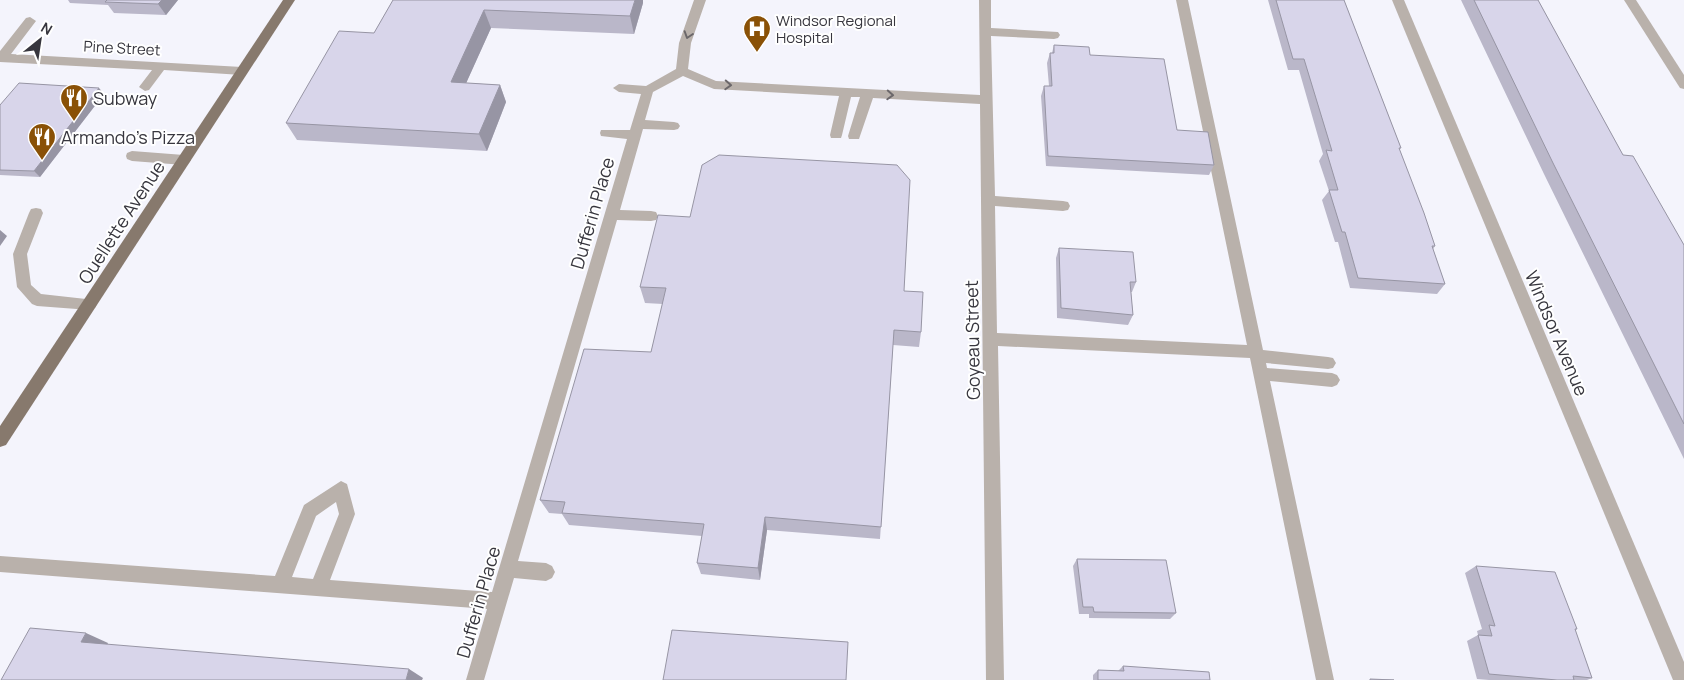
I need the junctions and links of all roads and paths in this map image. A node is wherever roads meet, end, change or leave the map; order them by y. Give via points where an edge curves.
1 (289, 0) edge
2 (700, 0) edge
3 (985, 0) edge
4 (1182, 0) edge
5 (1398, 0) edge
6 (1630, 0) edge
7 (30, 21) dead end
8 (986, 32) junction
9 (1054, 35) dead end
10 (0, 58) edge
11 (160, 66) junction
12 (242, 71) junction
13 (682, 71) junction
14 (1684, 85) edge
15 (145, 87) dead end
16 (619, 88) dead end
17 (648, 90) junction
18 (846, 92) junction
19 (868, 93) junction
20 (986, 100) junction
21 (674, 126) dead end
22 (636, 130) junction
23 (606, 133) dead end
24 (836, 135) dead end
25 (854, 136) dead end
26 (132, 156) dead end
27 (184, 160) junction
28 (988, 201) junction
29 (1063, 206) dead end
30 (36, 213) dead end
31 (611, 215) junction
32 (651, 216) dead end
33 (90, 304) junction
34 (990, 339) junction
35 (1257, 354) junction
36 (1328, 363) dead end
37 (1261, 374) junction
38 (1332, 380) dead end
39 (1, 438) edge
40 (0, 564) edge
41 (507, 569) junction
42 (546, 572) dead end
43 (280, 585) junction
44 (318, 588) junction
45 (498, 601) junction
46 (475, 680) edge
47 (996, 680) edge
48 (1325, 680) edge
49 (1682, 680) edge

1 - 12 main road, Ouellette Avenue
2 -> 13 street via 685,43
3 - 8 street, Goyeau Street
4 - 35 street
5 - 49 street, Windsor Avenue
6 - 14 street
7 - 10 street
8 - 9 street
8 - 20 street, Goyeau Street
10 - 11 street, Pine Street
11 - 12 street, Pine Street
11 - 15 street
12 - 27 main road, Ouellette Avenue
13 - 17 street
13 -> 18 street via 714,85
16 - 17 street
17 - 22 street, Dufferin Place
18 - 19 street
18 - 24 street
19 -> 20 street
19 - 25 street
20 - 28 street, Goyeau Street
21 - 22 street
22 - 23 street
22 - 31 street, Dufferin Place
26 - 27 street
27 - 33 main road, Ouellette Avenue
28 - 29 street
28 - 34 street, Goyeau Street
30 - 33 street via 20,254 24,287 37,300
31 - 32 street
31 - 41 street, Dufferin Place
33 - 39 main road, Ouellette Avenue
34 - 35 street
34 - 47 street, Goyeau Street
35 - 36 street
35 - 37 street
37 - 38 street
37 - 48 street
40 - 43 street
41 - 42 street
41 - 45 street, Dufferin Place
43 - 44 street
43 - 44 street via 310,511 341,489 347,514
44 - 45 street
45 - 46 street, Dufferin Place

